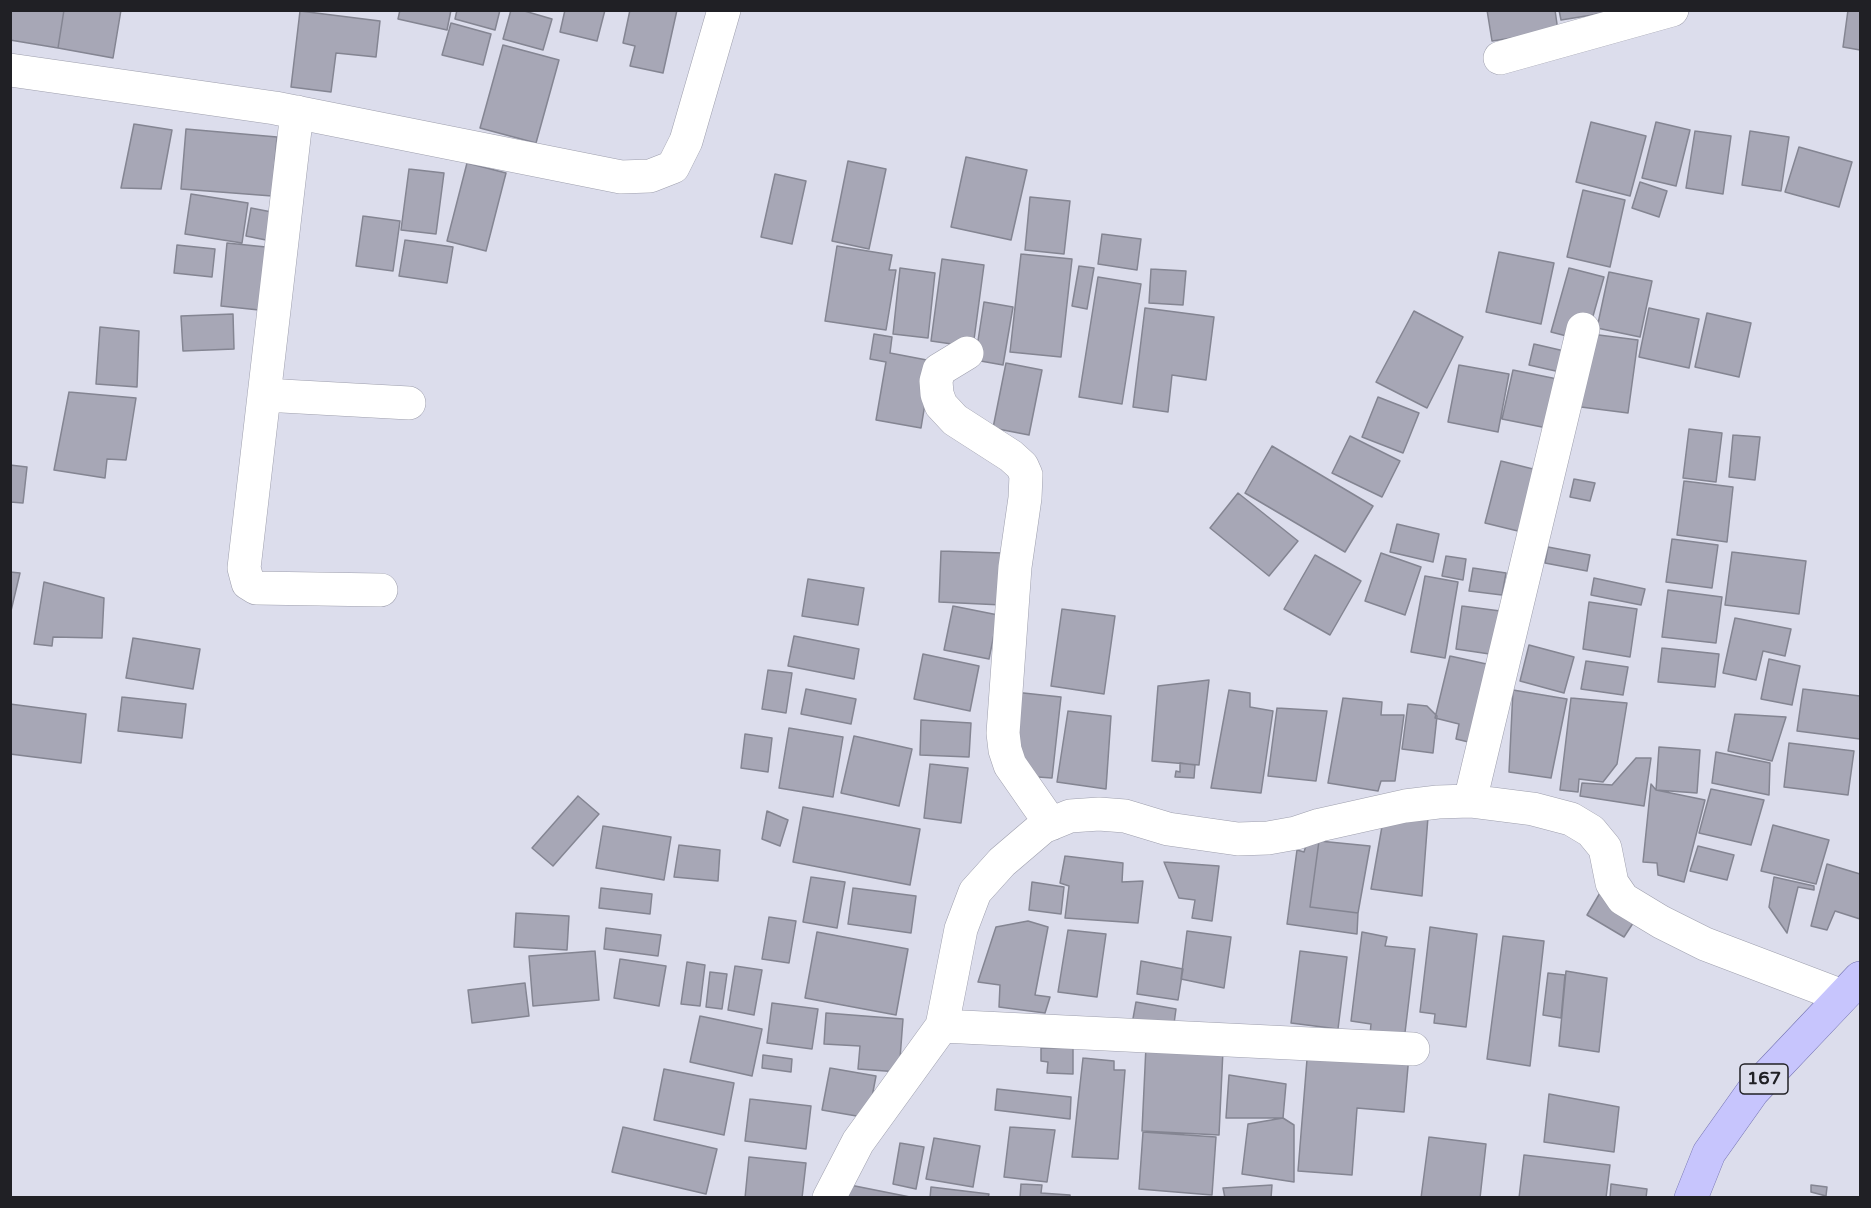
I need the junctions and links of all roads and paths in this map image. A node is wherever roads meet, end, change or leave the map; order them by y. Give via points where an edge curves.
1 (724, 10) edge
2 (1672, 10) edge
3 (1500, 58) dead end
4 (10, 70) edge
5 (297, 112) junction
6 (1583, 329) dead end
7 (967, 353) dead end
8 (264, 395) junction
9 (409, 403) dead end
10 (381, 590) dead end
11 (1470, 801) junction
12 (1051, 824) junction
13 (1851, 987) edge
14 (942, 1026) junction
15 (1413, 1050) dead end
16 (829, 1197) edge
17 (1691, 1197) edge

1 - 5 street via 686,141 674,168 650,176 621,177
2 - 3 street
4 - 5 street
5 - 8 street
6 - 11 street
7 - 12 street via 939,370 937,394 955,420 1011,456 1026,475 1014,567 1003,733 1010,765
8 - 9 street
8 - 10 street via 244,568 248,583 256,588
11 - 12 street via 1405,806 1268,838 1238,839 1099,814 1070,816
11 - 13 street via 1533,809 1571,819 1592,831 1605,848 1612,883 1623,899 1661,922 1706,944
12 - 14 street via 1002,862 975,892 960,928
13 - 17 main road, 167 via 1753,1091 1709,1153
14 - 15 street
14 - 16 street via 858,1142

